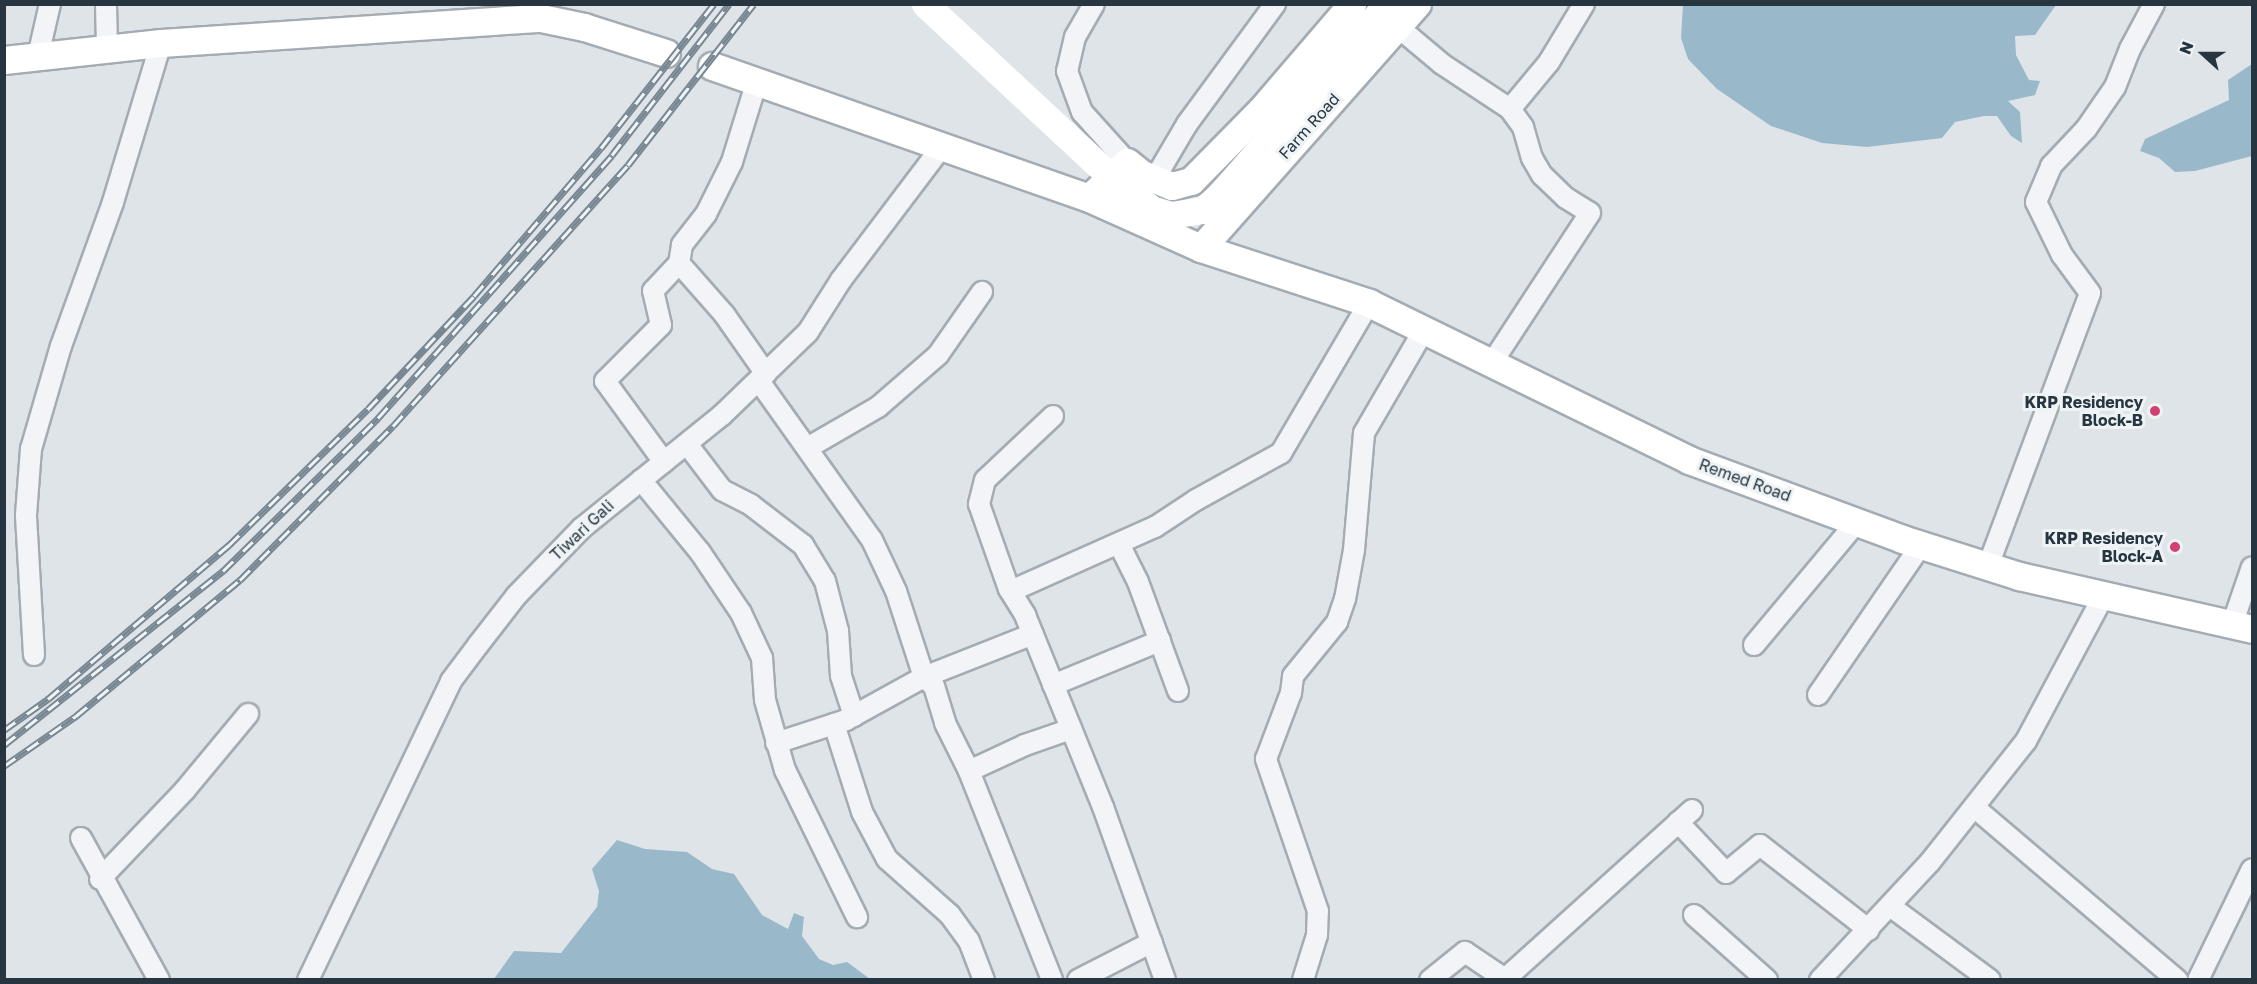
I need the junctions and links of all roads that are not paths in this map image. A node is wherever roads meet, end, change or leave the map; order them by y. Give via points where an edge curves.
1 (50, 4) edge
2 (106, 4) edge
3 (925, 4) edge
4 (1094, 4) edge
5 (1275, 4) edge
6 (1352, 4) edge
7 (1417, 4) edge
8 (1584, 4) edge
9 (2154, 4) edge
10 (543, 11) edge
11 (1393, 16) edge
12 (161, 43) junction
13 (107, 49) junction
14 (666, 53) dead end
15 (38, 56) junction
16 (4, 60) edge
17 (712, 66) dead end
18 (757, 81) junction
19 (1510, 109) junction
20 (943, 145) junction
21 (1127, 162) junction
22 (1155, 180) junction
23 (1089, 198) junction
24 (1201, 248) junction
25 (679, 262) junction
26 (982, 292) dead end
27 (1369, 303) junction
28 (1424, 330) junction
29 (1492, 363) junction
30 (762, 377) junction
31 (1053, 416) dead end
32 (687, 444) junction
33 (810, 447) junction
34 (664, 462) junction
35 (641, 480) junction
36 (1857, 522) junction
37 (1119, 544) junction
38 (1921, 545) junction
39 (1988, 566) junction
40 (2253, 567) edge
41 (1011, 591) junction
42 (2104, 595) junction
43 (2242, 627) edge
44 (1033, 634) junction
45 (1160, 641) junction
46 (1754, 645) dead end
47 (34, 655) dead end
48 (924, 677) junction
49 (1053, 685) junction
50 (1178, 691) dead end
51 (1818, 695) dead end
52 (248, 714) dead end
53 (854, 716) junction
54 (834, 724) junction
55 (1071, 729) junction
56 (776, 743) junction
57 (969, 771) junction
58 (1974, 807) junction
59 (81, 838) dead end
60 (2253, 869) edge
61 (100, 879) junction
62 (1890, 906) junction
63 (1694, 915) dead end
64 (857, 916) dead end
65 (1869, 930) junction
66 (1152, 942) junction
67 (159, 980) edge
68 (308, 980) edge
69 (984, 980) edge
70 (1052, 980) edge
71 (1078, 980) edge
72 (1165, 980) edge
73 (1303, 980) edge
74 (1430, 980) edge
75 (1767, 980) edge
76 (1820, 980) edge
77 (1990, 980) edge
78 (2177, 980) edge
79 (2198, 980) edge

1 - 15 street
2 - 13 street
3 - 11 street, bridge via 1121,186 1151,209 1171,215 1203,210 1219,196
4 - 21 street via 1069,54 1069,81 1082,112
5 - 22 street via 1187,124
6 - 22 street via 1204,171 1182,185
7 - 11 street, Farm Road
8 - 19 street via 1549,62
9 - 39 street via 2115,87 2086,129 2051,166 2036,202 2062,255 2090,293
10 - 12 street
10 - 14 street
11 - 19 street via 1443,64
11 - 24 street, Farm Road
12 - 13 street
12 - 47 street via 114,202 61,346 31,449 26,515
13 - 15 street
15 - 16 street
17 - 18 street, Remed Road
18 - 20 street, Remed Road
18 - 25 street via 732,162 706,214 682,244
19 - 29 street via 1523,127 1532,158 1542,175 1566,198 1590,213
20 - 23 street, Remed Road
20 - 30 street, Tiwari Gali via 848,271 808,332
21 - 22 street
21 - 23 street
23 - 24 street, Remed Road
24 - 27 street, Remed Road
25 - 30 street via 724,314
25 - 34 street via 653,291 661,325 605,381
26 - 33 street via 938,355 878,407
27 - 28 street, Remed Road
27 - 37 street via 1281,453
28 - 29 street, Remed Road
28 - 73 street via 1364,433 1354,550 1345,599 1336,622 1293,676 1291,693 1266,759 1318,911 1317,935
29 - 36 street, Remed Road via 1689,460
30 - 32 street, Tiwari Gali
30 - 33 street
31 - 41 street via 985,480 979,504
32 - 34 street, Tiwari Gali
32 - 53 street via 722,490 751,505 803,545 825,581 838,631 841,676
33 - 48 street via 872,540 896,591
34 - 35 street, Tiwari Gali
35 - 56 street via 700,552 741,613 762,658 765,700
35 - 68 street, Tiwari Gali via 553,556 516,596 451,681
36 - 38 street, Remed Road
36 - 46 street
37 - 41 street
37 - 45 street
38 - 39 street, Remed Road
38 - 51 street
39 - 42 street, Remed Road
40 - 43 street
41 - 44 street
42 - 43 street, Remed Road
42 - 58 street via 2026,741
44 - 48 street
44 - 49 street
45 - 49 street
45 - 50 street
48 - 53 street
48 - 57 street via 934,686 945,723
49 - 55 street
52 - 61 street via 185,790
53 - 54 street
54 - 56 street
54 - 69 street via 862,812 887,859 950,915 969,941
55 - 57 street via 1024,745
55 - 66 street
56 - 64 street via 785,770
57 - 70 street
58 - 62 street
58 - 78 street
59 - 61 street
60 - 79 street
61 - 67 street
62 - 65 street
62 - 77 street
63 - 75 street
65 - 74 street via 1760,845 1725,873 1685,816 1505,979 1465,952
65 - 76 street
66 - 71 street
66 - 72 street

